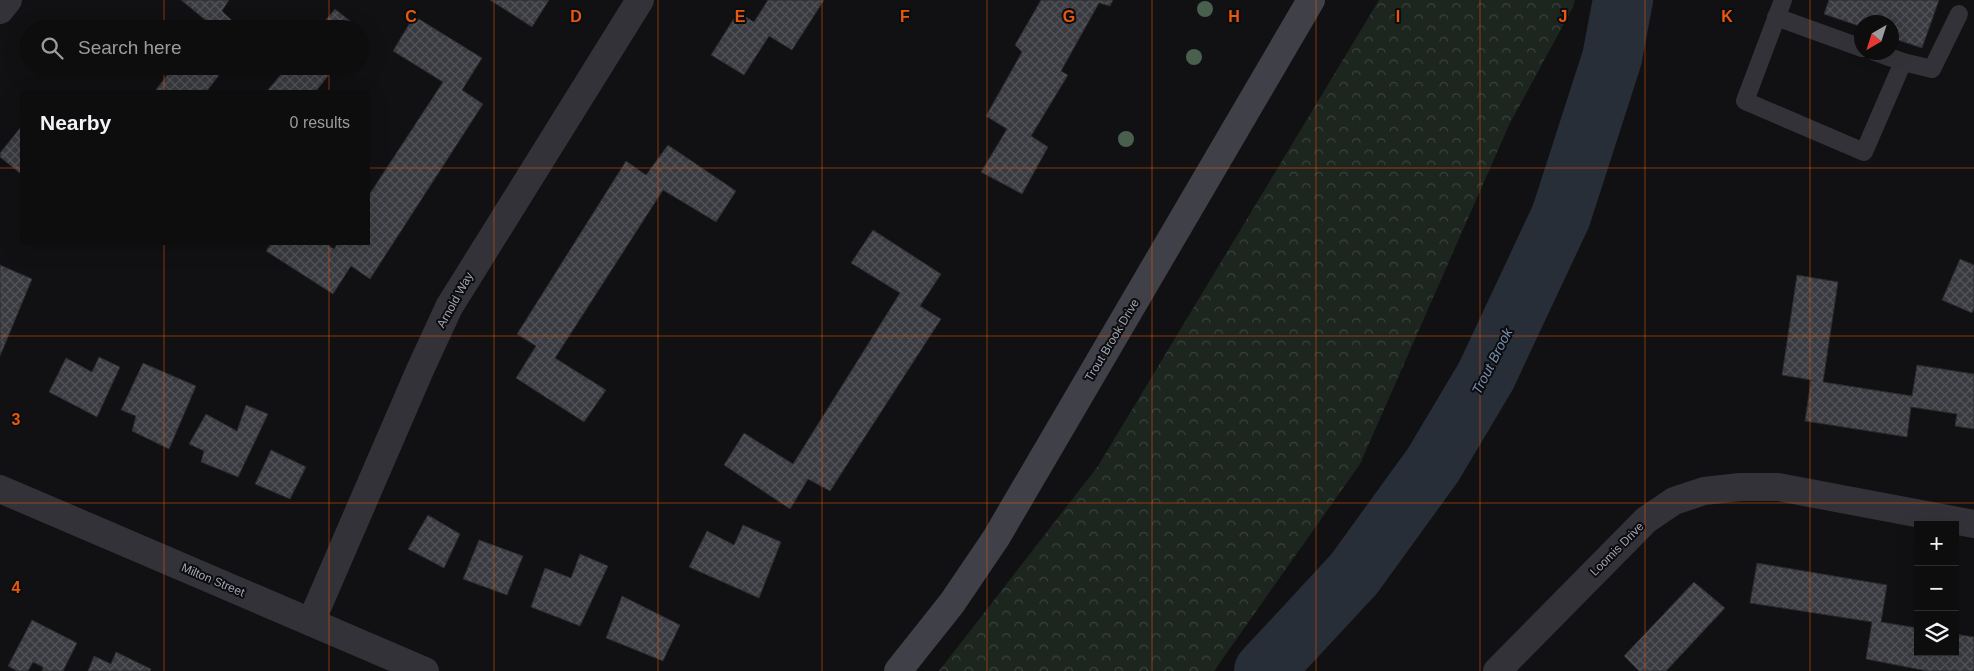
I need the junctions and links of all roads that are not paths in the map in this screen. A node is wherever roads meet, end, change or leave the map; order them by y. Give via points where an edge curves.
1 (8, 0) edge
2 (640, 0) edge
3 (1311, 0) edge
4 (1783, 0) edge
5 (0, 10) edge
6 (1959, 14) dead end
7 (1776, 18) junction
8 (1854, 45) edge
9 (1897, 60) edge
10 (1903, 62) junction
11 (0, 489) edge
12 (1974, 524) edge
13 (311, 622) junction
14 (426, 671) edge
15 (898, 671) edge
16 (1497, 671) edge

1 - 5 street
2 - 13 street, Arnold Way via 449,307
3 - 15 main road, Trout Brook Drive via 996,538 952,603
4 - 7 lane
6 - 10 lane via 1932,70
7 - 8 lane
7 - 10 lane via 1745,101 1864,152
9 - 10 lane
11 - 13 street, Milton Street
12 - 16 street, Loomis Drive via 1778,487 1740,486 1674,501 1646,520
13 - 14 street, Milton Street

